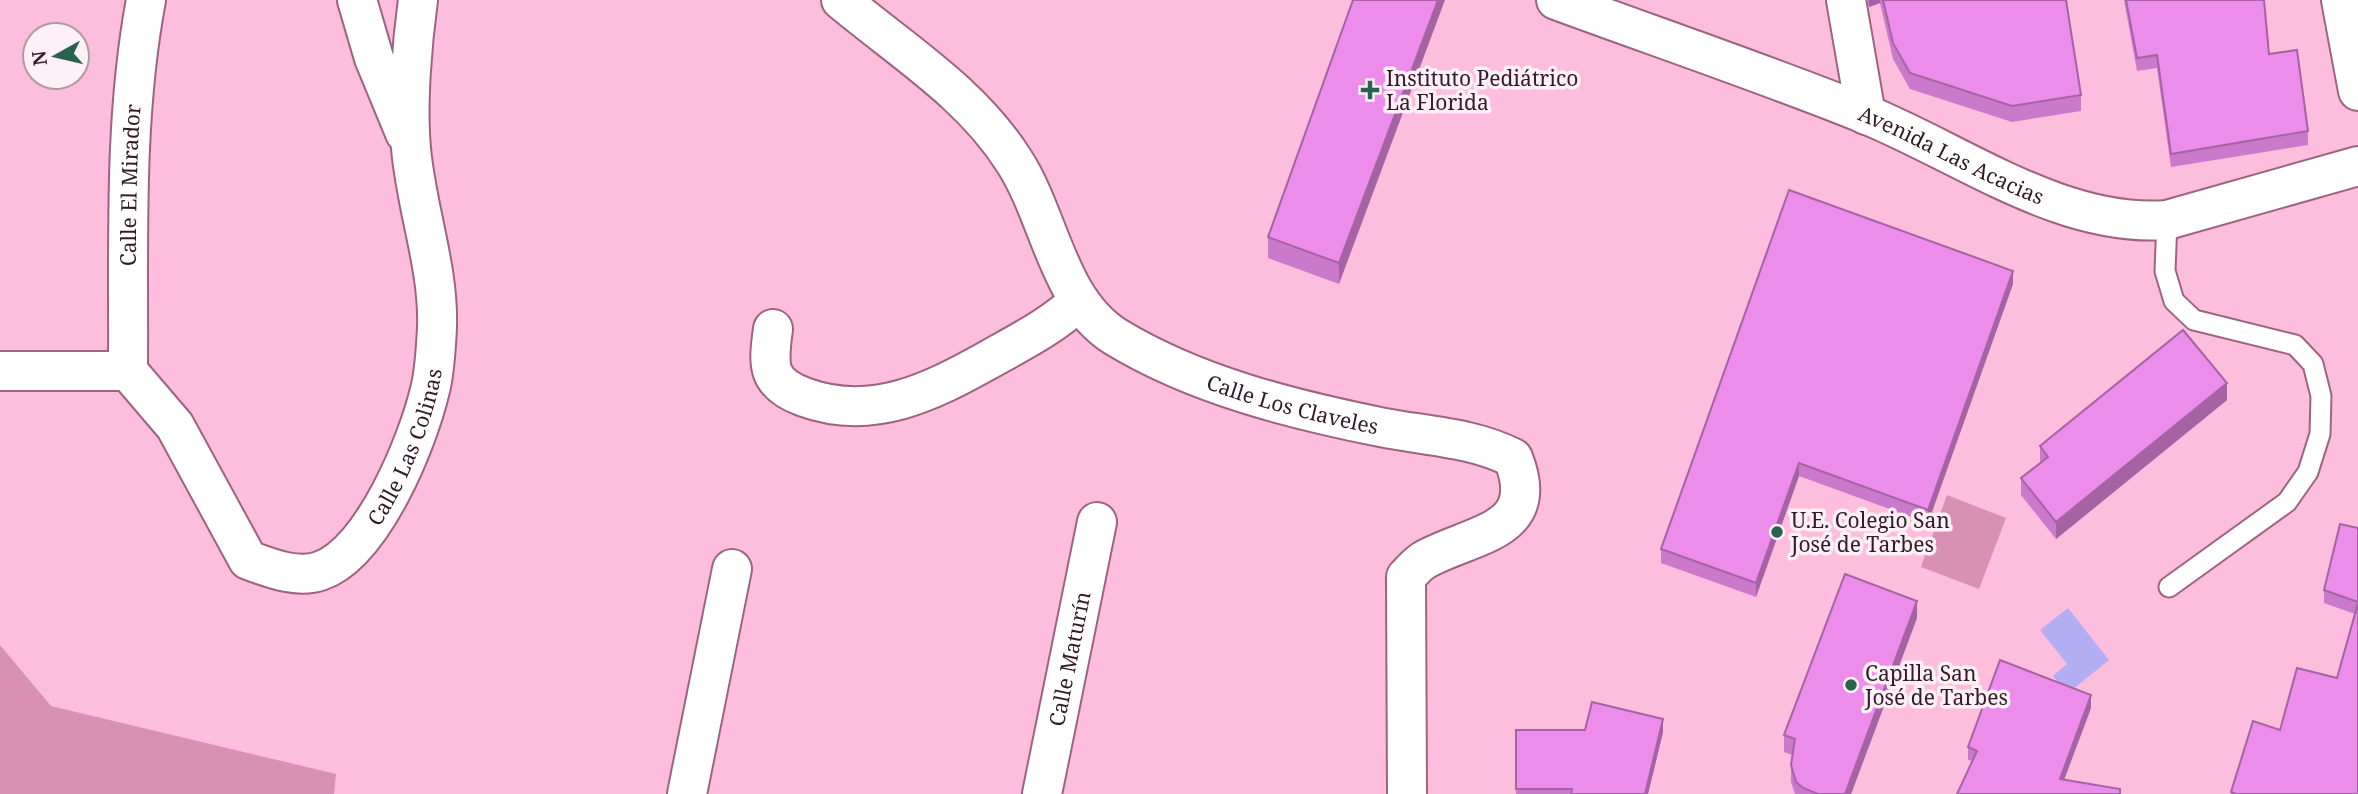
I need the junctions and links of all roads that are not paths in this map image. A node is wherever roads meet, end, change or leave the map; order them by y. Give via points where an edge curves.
1 (146, 0) edge
2 (356, 0) edge
3 (418, 0) edge
4 (841, 0) edge
5 (1556, 0) edge
6 (1846, 0) edge
7 (2341, 0) edge
8 (2358, 91) edge
9 (1866, 115) junction
10 (411, 148) junction
11 (2358, 166) edge
12 (2167, 220) junction
13 (1079, 301) junction
14 (773, 329) dead end
15 (0, 371) edge
16 (128, 372) junction
17 (1097, 522) dead end
18 (732, 569) dead end
19 (2169, 587) dead end
20 (687, 794) edge
21 (1042, 794) edge
22 (1407, 794) edge

1 - 16 street, Calle El Mirador via 130,120
2 - 10 street
3 - 10 street, Calle Las Colinas
4 - 13 street, Calle Los Claveles via 967,101 991,131 1015,162
5 - 9 street, Avenida Las Acacias
6 - 9 street
7 - 8 street
9 - 12 street, Avenida Las Acacias via 2073,210 2140,222
10 - 16 street, Calle Las Colinas via 437,325 431,390 386,502 351,552 320,572 282,572 248,560 175,426
11 - 12 street, Avenida Las Acacias
12 - 19 lane via 2165,271 2174,301 2194,320 2295,345 2313,364 2321,396 2320,434 2308,472 2287,502
13 - 14 street via 1058,320 952,382 900,403 862,407 827,405 786,390 774,378 768,360
13 - 22 street, Calle Los Claveles via 1115,336 1187,371 1250,394 1380,427 1488,445 1513,458 1521,478 1521,499 1510,521 1423,560 1406,578
15 - 16 street
17 - 21 street, Calle Maturín
18 - 20 street

